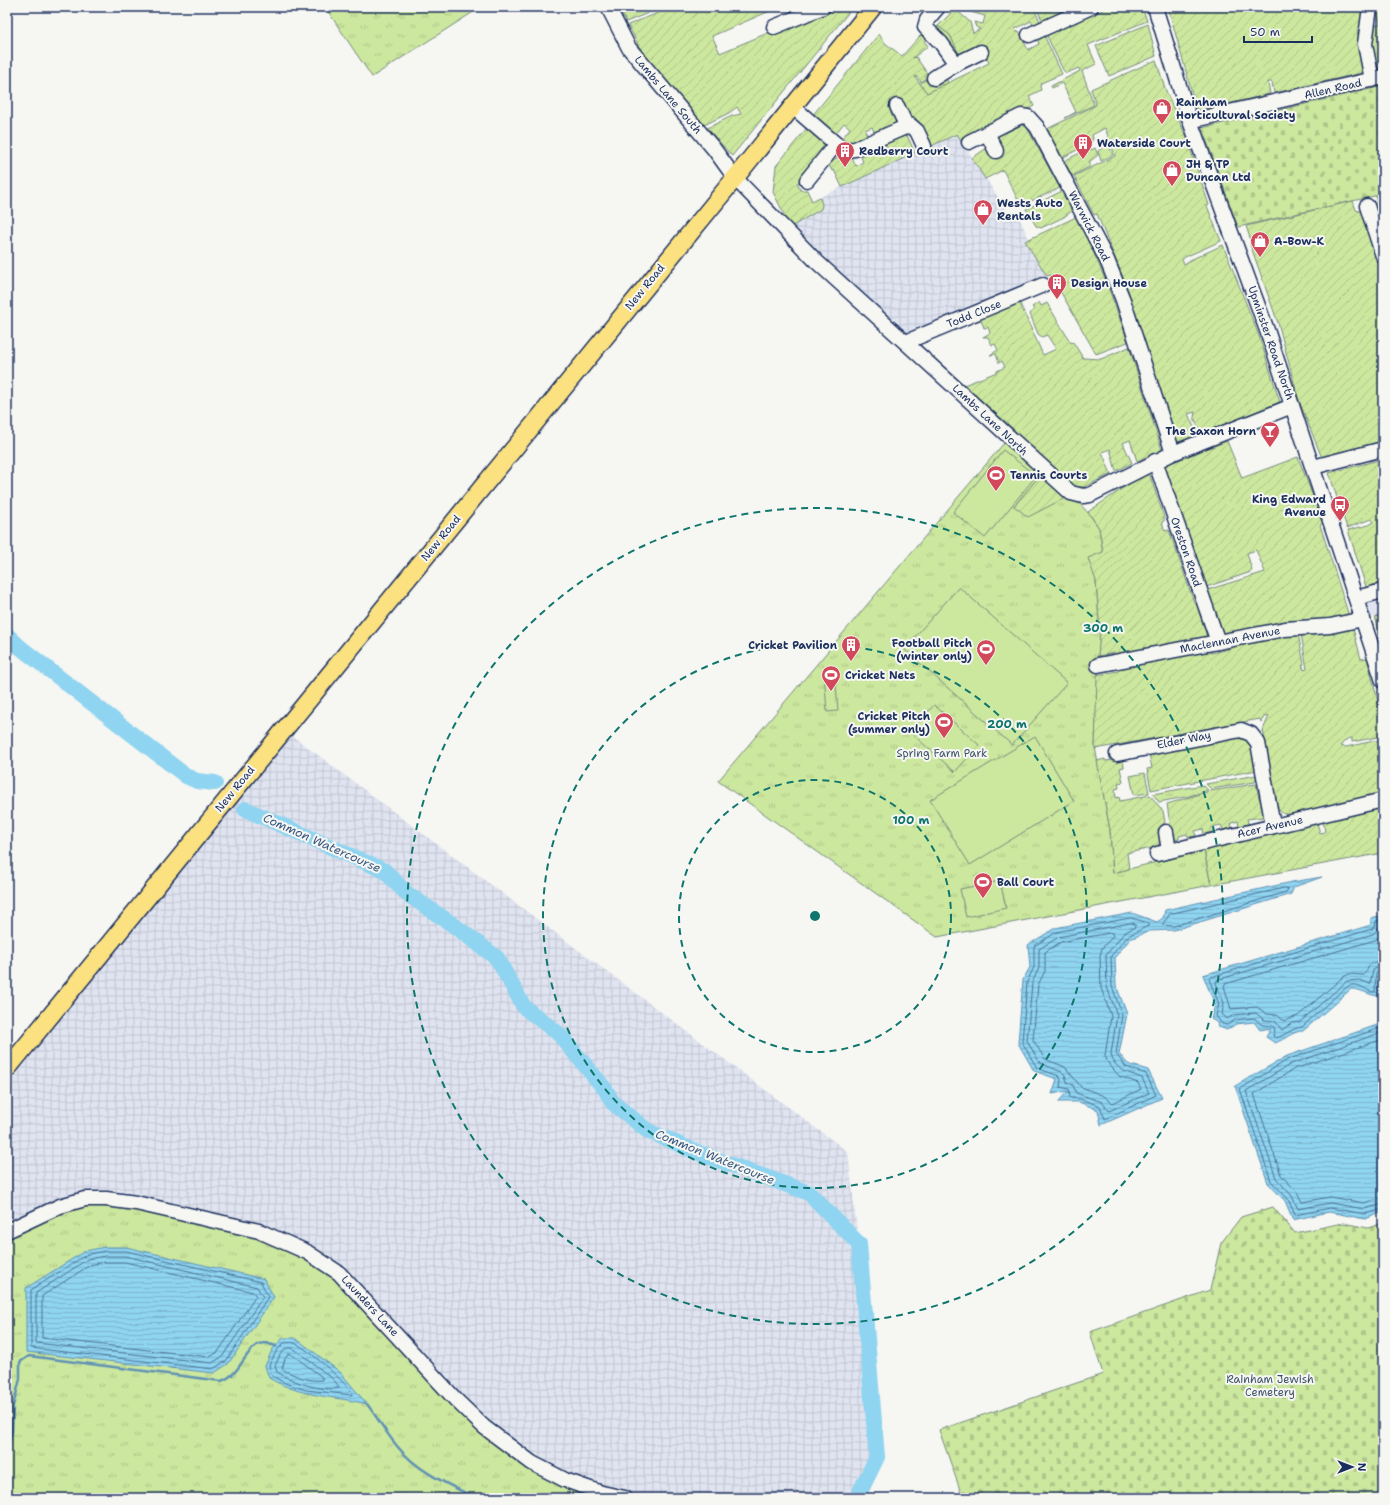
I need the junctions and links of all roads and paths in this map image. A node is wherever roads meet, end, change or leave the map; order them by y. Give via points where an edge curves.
1 (608, 7) edge
2 (823, 7) edge
3 (873, 7) edge
4 (938, 7) edge
5 (1091, 7) edge
6 (1155, 7) edge
7 (1370, 7) edge
8 (774, 27) dead end
9 (1029, 35) dead end
10 (981, 52) dead end
11 (956, 64) junction
12 (934, 78) dead end
13 (1378, 79) edge
14 (792, 106) junction
15 (897, 106) dead end
16 (1190, 121) junction
17 (906, 125) junction
18 (987, 133) junction
19 (969, 142) dead end
20 (836, 144) junction
21 (924, 146) dead end
22 (996, 151) dead end
23 (735, 178) junction
24 (807, 180) dead end
25 (1367, 206) dead end
26 (1382, 247) edge
27 (1043, 285) dead end
28 (906, 342) junction
29 (1292, 406) junction
30 (1383, 449) edge
31 (1173, 454) junction
32 (1155, 462) junction
33 (1313, 467) junction
34 (1383, 591) edge
35 (1356, 598) junction
36 (1363, 620) junction
37 (1218, 642) junction
38 (1098, 665) dead end
39 (1383, 681) edge
40 (1117, 754) dead end
41 (1383, 800) edge
42 (1273, 826) junction
43 (1166, 832) dead end
44 (7, 1069) edge
45 (7, 1231) edge
46 (625, 1498) edge

1 - 23 street, Lambs Lane South via 629,48 714,149
2 - 8 street
3 - 14 main road, New Road
4 - 11 street via 927,20 925,27
5 - 9 street
6 - 16 street, Upminster Road North
7 - 13 street via 1365,38
10 - 11 street
11 - 12 street
13 - 16 street, Allen Road
14 - 20 street
14 - 23 main road, New Road
15 - 17 street
16 - 29 street, Upminster Road North via 1268,333
17 - 20 street via 855,149 846,150
17 - 21 street via 914,126
18 - 19 street, Warwick Road
18 - 22 street
18 - 31 street, Warwick Road via 1021,116 1028,117 1037,127 1107,260 1123,300
20 - 24 street
23 - 28 street, Lambs Lane North via 816,262
23 - 44 main road, New Road
25 - 26 street
27 - 28 street, Todd Close
28 - 32 street, Lambs Lane North via 1071,493 1090,495
29 - 31 street, Lambs Lane North
29 - 33 street, Upminster Road North
30 - 33 street
31 - 32 street, Lambs Lane North
32 - 37 street, Oreston Road
33 - 35 street, Upminster Road North
34 - 35 street
35 - 36 street, Upminster Road North
36 - 37 street, Maclennan Avenue via 1330,626 1284,629
36 - 39 street, Upminster Road North
37 - 38 street, Maclennan Avenue
40 - 42 street, Elder Way via 1241,730 1251,734 1258,743
41 - 42 street, Acer Avenue
42 - 43 street, Acer Avenue via 1163,852
45 - 46 street, Launders Lane via 60,1206 106,1198 266,1234 307,1252 339,1273 456,1400 484,1427 532,1463 564,1480

